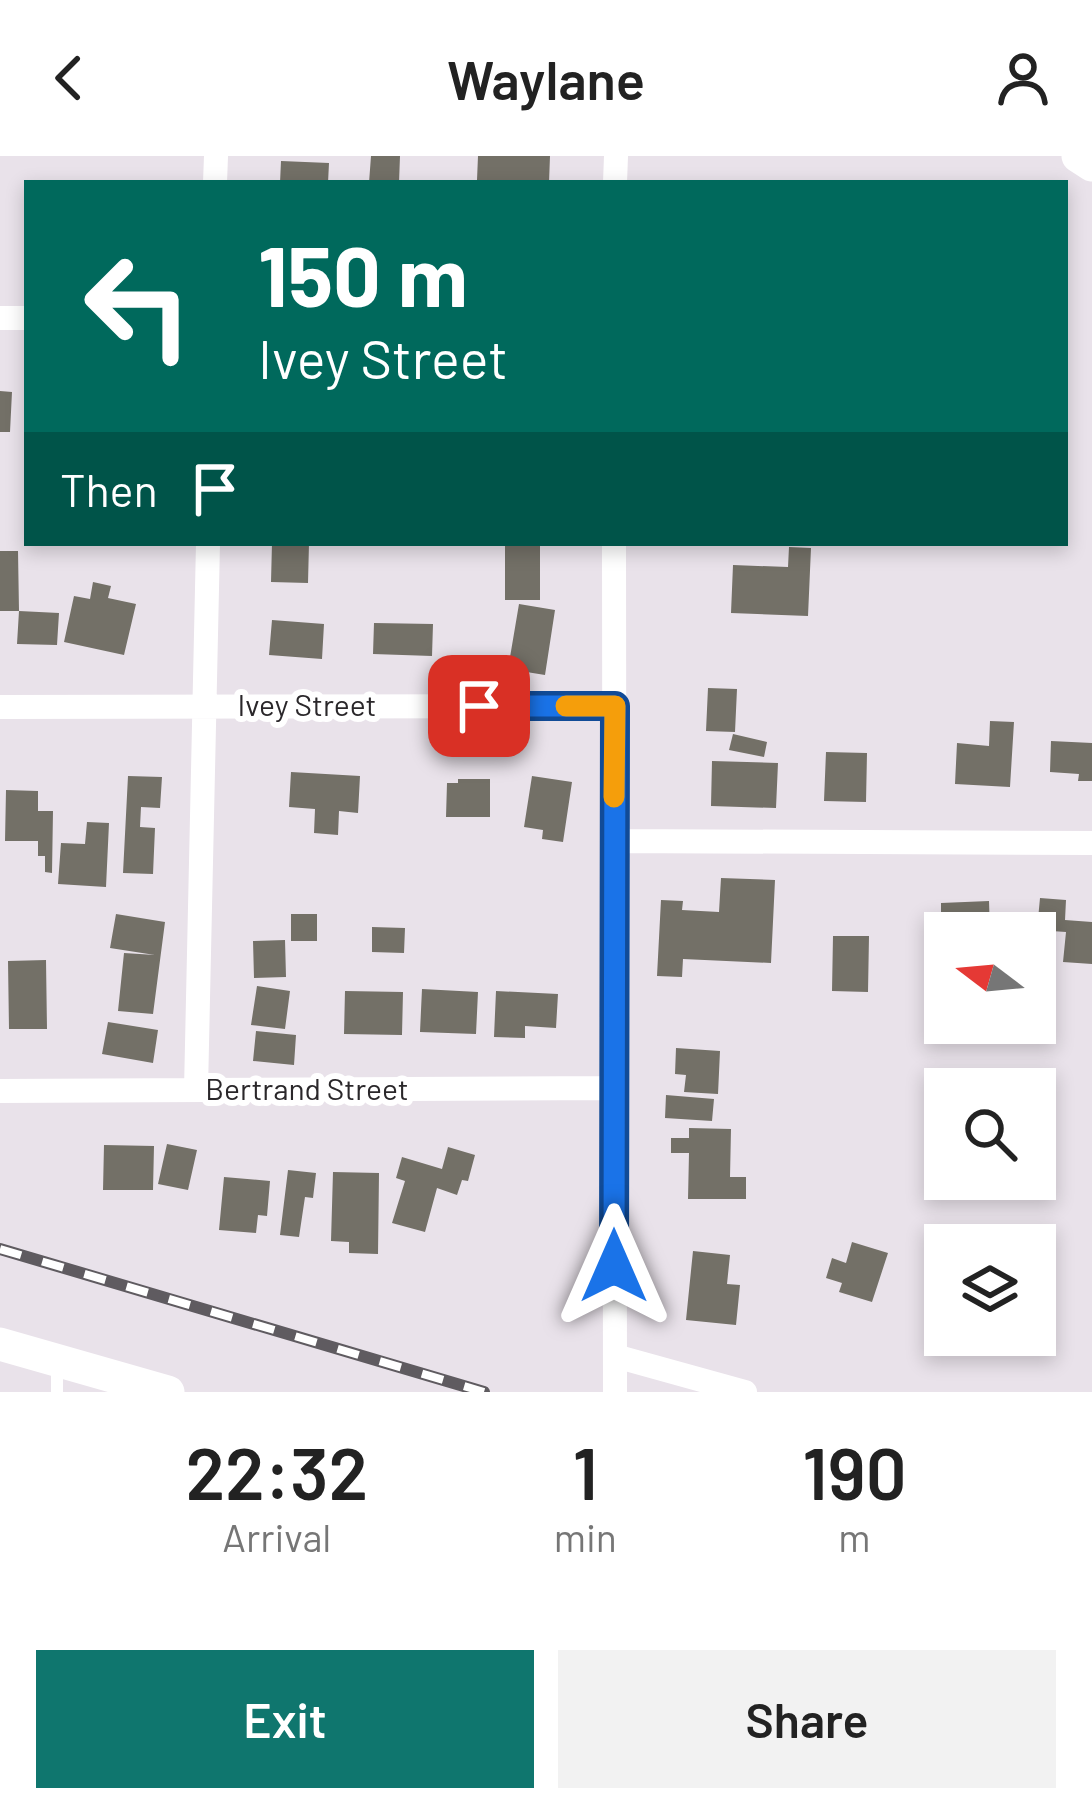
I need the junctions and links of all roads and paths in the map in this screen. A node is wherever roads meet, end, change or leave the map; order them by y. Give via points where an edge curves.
1 (1078, 156) edge
2 (1092, 165) edge
3 (208, 546) edge
4 (614, 546) edge
5 (207, 706) junction
6 (615, 706) junction
7 (0, 707) edge
8 (614, 841) junction
9 (1092, 843) edge
10 (613, 1088) junction
11 (196, 1090) junction
12 (0, 1091) edge
13 (0, 1344) edge
14 (615, 1356) junction
15 (57, 1376) edge
16 (168, 1392) edge
17 (615, 1392) edge
18 (745, 1392) edge

1 - 2 street
3 - 5 street
4 - 6 street
5 - 6 street, Ivey Street
5 - 7 street, Ivey Street
5 - 11 street
6 - 8 street
8 - 9 street
8 - 10 street
10 - 11 street, Bertrand Street
10 - 14 street
11 - 12 street, Bertrand Street
13 - 15 street
14 - 17 street
14 - 18 street
15 - 16 street

